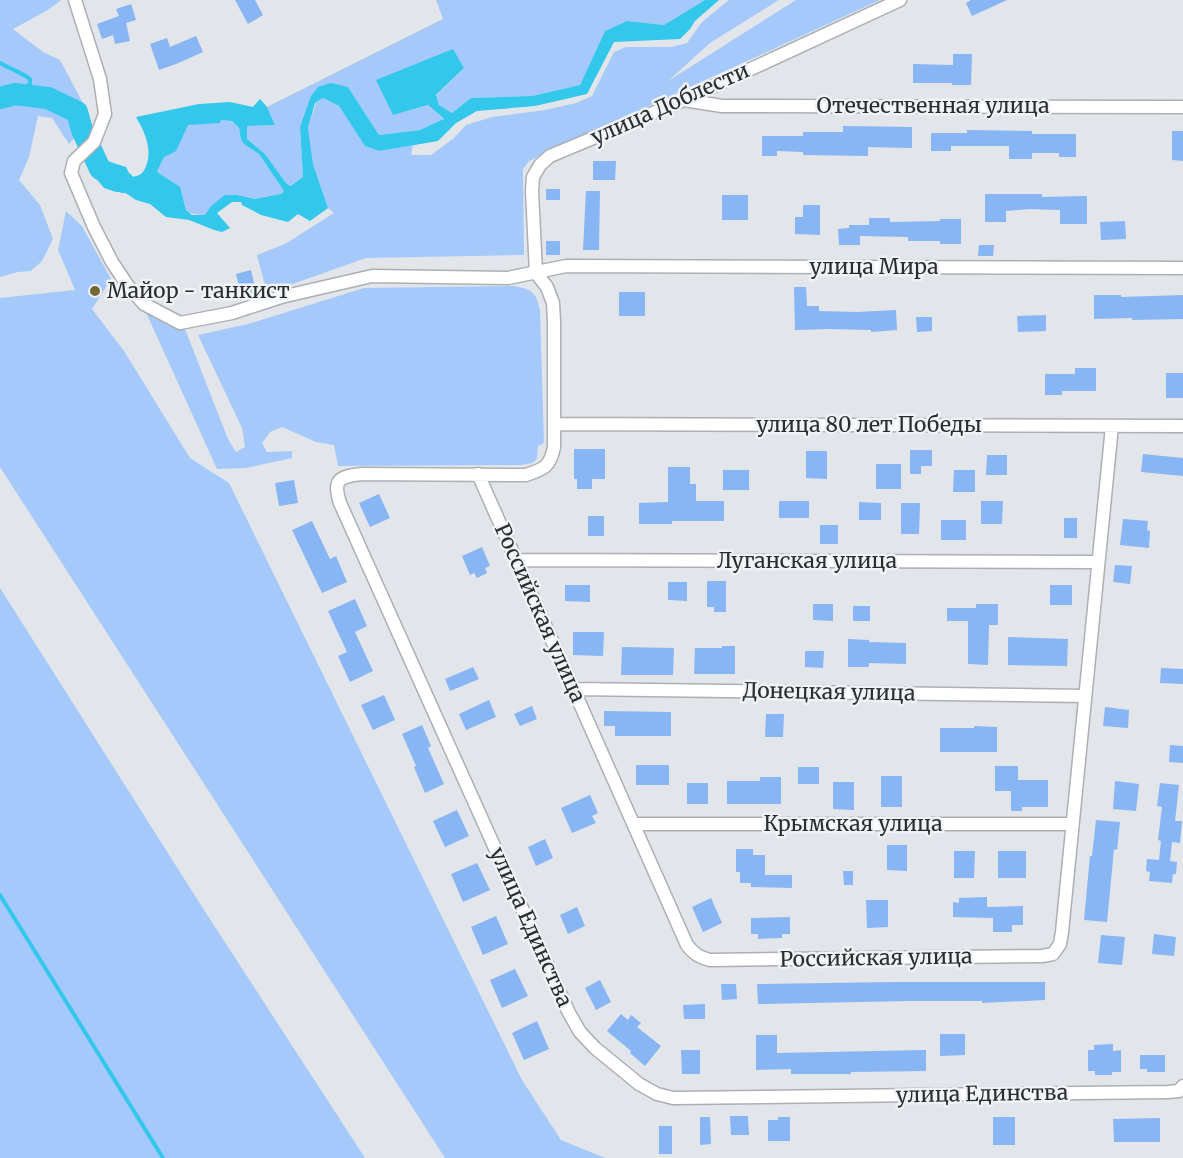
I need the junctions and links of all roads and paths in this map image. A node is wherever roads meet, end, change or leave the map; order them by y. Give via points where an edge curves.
1 (75, 0) edge
2 (900, 0) edge
3 (684, 100) junction
4 (1183, 107) edge
5 (1183, 268) edge
6 (536, 273) junction
7 (554, 424) junction
8 (1112, 426) junction
9 (1183, 426) edge
10 (478, 474) junction
11 (516, 560) junction
12 (1098, 562) junction
13 (574, 689) junction
14 (1085, 696) junction
15 (634, 824) junction
16 (1072, 824) junction
17 (1183, 1086) edge

1 - 6 street, улица Мира via 100,79 105,114 94,142 74,161 71,173 117,270 144,304 180,323 372,276 508,278
2 - 3 street, улица Доблести
3 - 4 street, Отечественная улица via 722,106
3 - 6 street, улица Доблести via 550,156 540,165 533,177 532,191
5 - 6 street, улица Мира via 566,266
6 - 7 street via 553,303
7 - 8 street, улица 80 лет Победы
7 - 10 street, улица Единства via 554,447 543,470
8 - 9 street, улица 80 лет Победы
8 - 12 street, Российская улица
10 - 11 street, Российская улица
10 - 17 street, улица Единства via 361,474 344,477 336,490 569,1013 595,1048 639,1084 673,1098 1168,1092 1179,1091
11 - 12 street, Луганская улица
11 - 13 street, Российская улица
12 - 14 street, Российская улица
13 - 14 street, Донецкая улица
13 - 15 street, Российская улица
14 - 16 street, Российская улица
15 - 16 street, Крымская улица
15 - 16 street, Российская улица via 687,945 693,953 710,960 1053,954 1060,945

